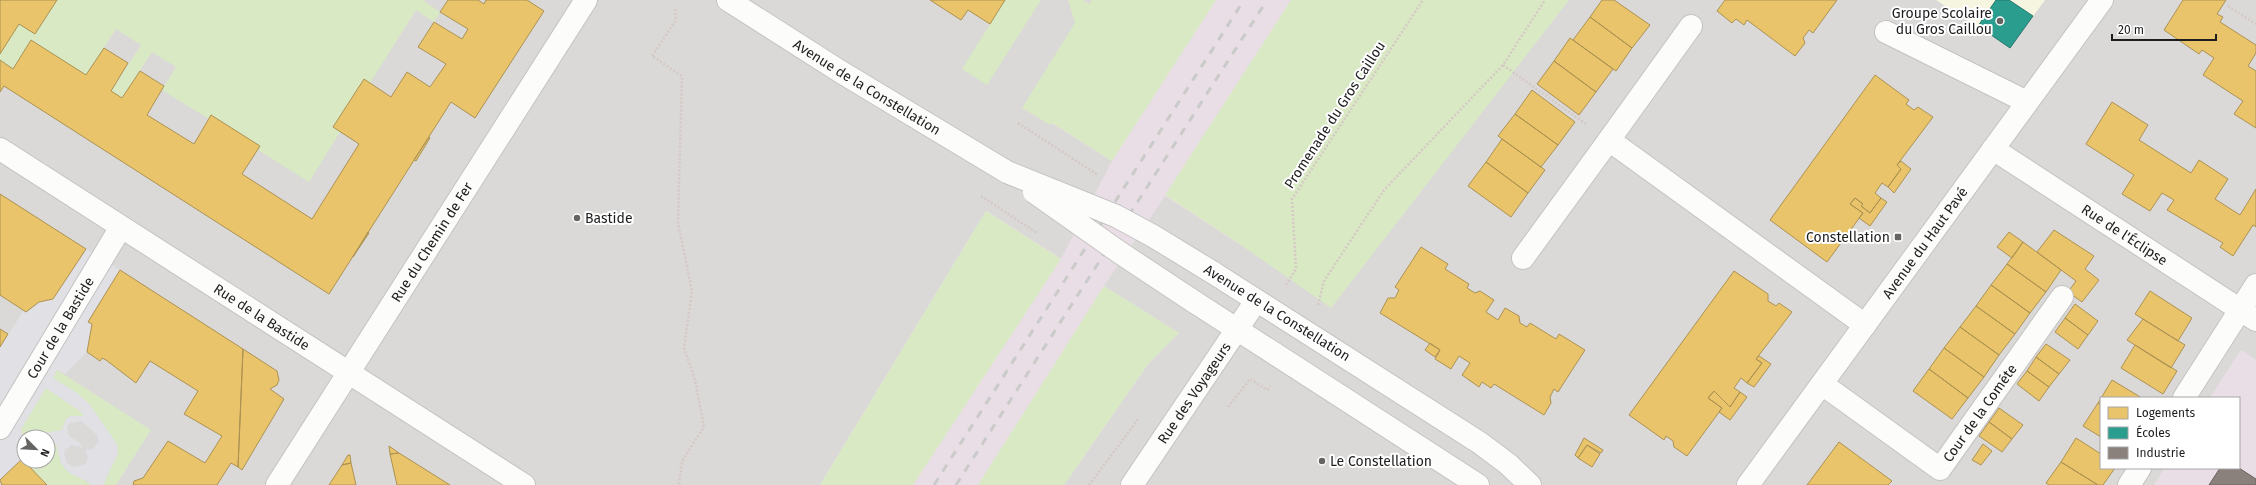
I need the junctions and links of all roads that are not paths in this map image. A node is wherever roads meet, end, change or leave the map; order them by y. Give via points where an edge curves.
1 (586, 0) edge
2 (728, 0) edge
3 (2102, 0) edge
4 (1691, 26) dead end
5 (1886, 32) dead end
6 (2028, 102) junction
7 (1609, 140) junction
8 (0, 149) edge
9 (1993, 149) junction
10 (999, 167) junction
11 (121, 227) junction
12 (1523, 258) dead end
13 (2256, 285) edge
14 (2062, 297) dead end
15 (1256, 301) junction
16 (2248, 315) edge
17 (1864, 326) junction
18 (1238, 329) junction
19 (349, 373) junction
20 (1822, 384) junction
21 (2185, 397) edge
22 (0, 428) edge
23 (2139, 469) edge
24 (277, 485) edge
25 (524, 485) edge
26 (1132, 485) edge
27 (1478, 485) edge
28 (1530, 485) edge
29 (1748, 485) edge
30 (2130, 485) edge

1 - 19 street, Rue du Chemin de Fer
2 - 10 street, Avenue de la Constellation via 841,72
3 - 6 street, Avenue du Haut Pavé
4 - 7 street
5 - 6 street
6 - 9 street, Avenue du Haut Pavé
7 - 12 street
7 - 17 street
8 - 11 street, Rue de la Bastide
9 - 16 street, Rue de l'Éclipse
9 - 17 street, Avenue du Haut Pavé
10 - 15 street, Avenue de la Constellation, bridge via 1109,213 1153,236
10 - 18 street, Avenue de la Constellation, bridge via 1119,252
11 - 19 street, Rue de la Bastide
11 - 22 street, Cour de la Bastide
13 - 16 street
14 - 20 street, Cour de la Cométe via 1940,469
15 - 18 street, Rue des Voyageurs
15 - 28 street, Avenue de la Constellation via 1480,443
16 - 21 street
17 - 20 street, Avenue du Haut Pavé
18 - 26 street, Rue des Voyageurs
18 - 27 street, Avenue de la Constellation
19 - 24 street, Rue du Chemin de Fer
19 - 25 street, Rue de la Bastide
20 - 29 street, Avenue du Haut Pavé
23 - 30 street

